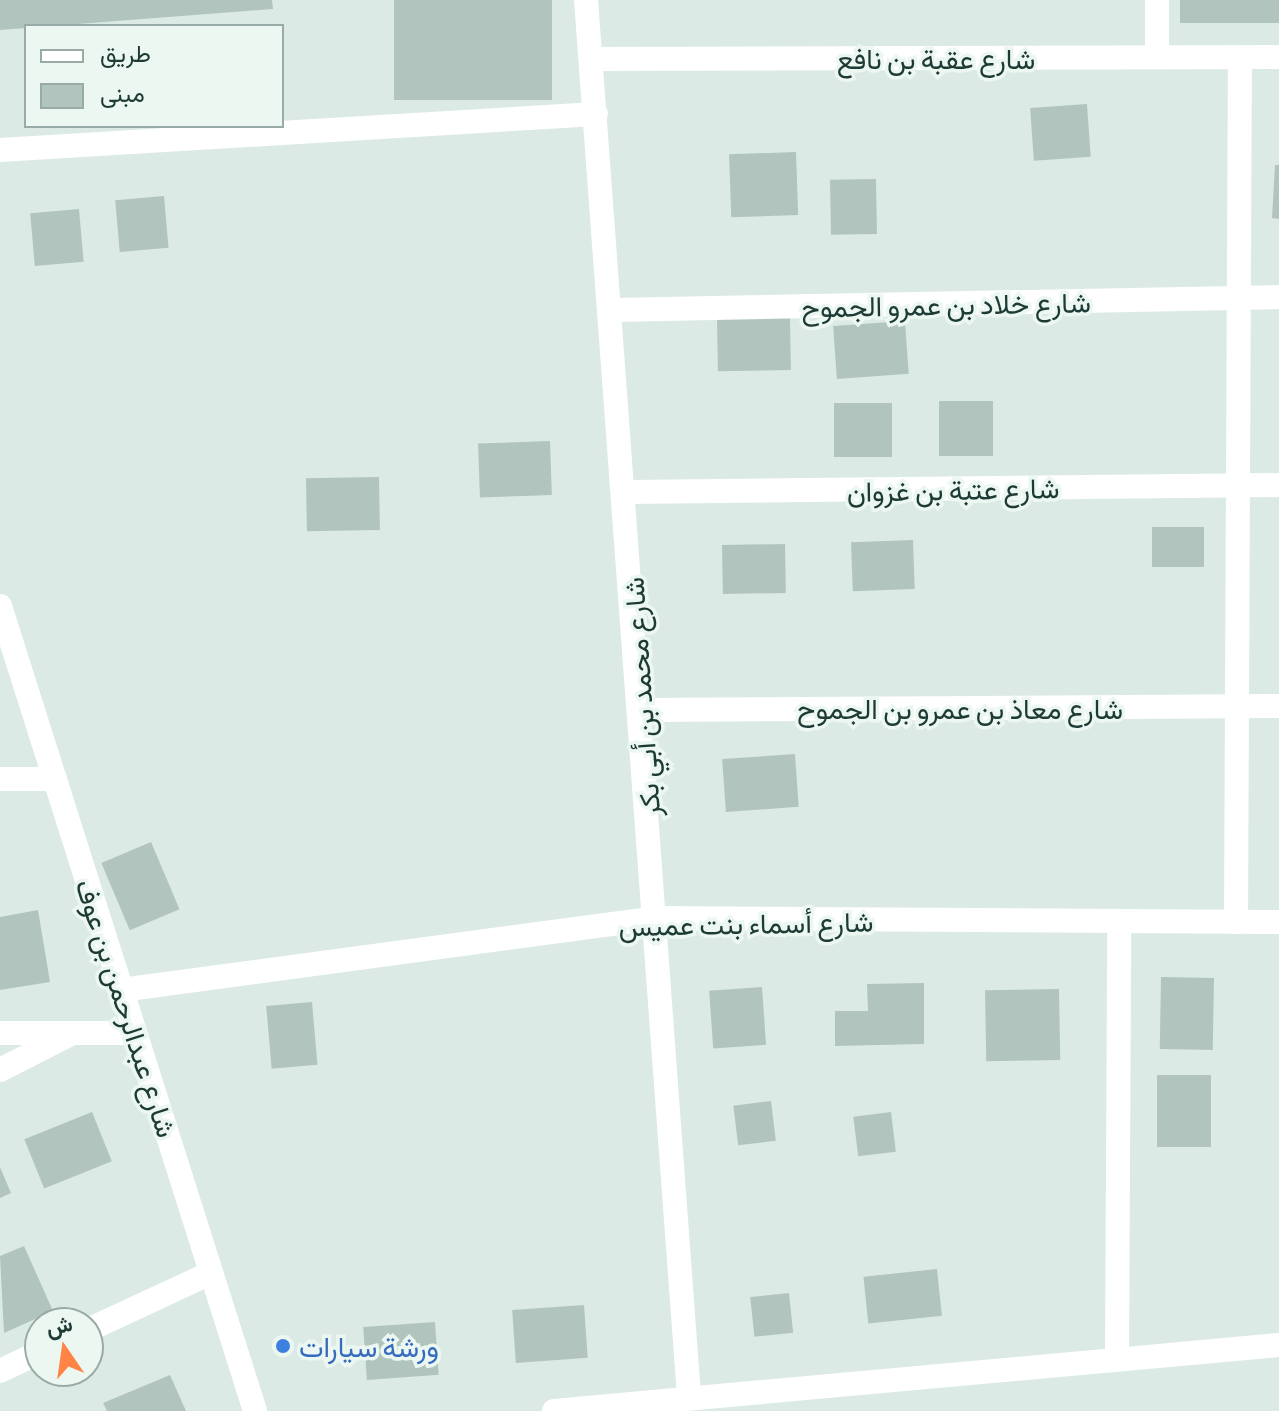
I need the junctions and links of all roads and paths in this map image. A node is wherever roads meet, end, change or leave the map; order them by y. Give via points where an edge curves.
1 (586, 0) edge
2 (1157, 0) edge
3 (1157, 57) junction
4 (1240, 57) junction
5 (1279, 57) edge
6 (592, 59) junction
7 (596, 114) junction
8 (0, 150) edge
9 (1279, 297) edge
10 (1239, 298) junction
11 (614, 310) junction
12 (1279, 485) edge
13 (1236, 486) junction
14 (626, 492) junction
15 (0, 606) edge
16 (1235, 706) junction
17 (1279, 706) edge
18 (641, 710) junction
19 (0, 779) edge
20 (55, 779) junction
21 (656, 918) junction
22 (1119, 921) junction
23 (1236, 922) junction
24 (1279, 922) edge
25 (121, 990) junction
26 (0, 1033) edge
27 (74, 1033) junction
28 (135, 1033) junction
29 (0, 1070) edge
30 (211, 1273) junction
31 (104, 1323) edge
32 (1279, 1345) edge
33 (1117, 1359) junction
34 (24, 1360) edge
35 (0, 1371) edge
36 (689, 1395) junction
37 (255, 1411) edge
38 (554, 1411) edge

1 - 6 street, شارع محمد بن أبي بكر
2 - 3 street
3 - 4 street, شارع عقبة بن نافع
3 - 6 street, شارع عقبة بن نافع
4 - 5 street, شارع عقبة بن نافع
4 - 10 street
6 - 7 street, شارع محمد بن أبي بكر
7 - 8 street
7 - 11 street, شارع محمد بن أبي بكر
9 - 10 street, شارع خلاد بن عمرو الجموح
10 - 11 street, شارع خلاد بن عمرو الجموح
10 - 13 street
11 - 14 street, شارع محمد بن أبي بكر
12 - 13 street, شارع عتبة بن غزوان
13 - 14 street, شارع عتبة بن غزوان
13 - 16 street
14 - 18 street, شارع محمد بن أبي بكر
15 - 20 street, شارع عبدالرحمن بن عوف
16 - 17 street, شارع معاذ بن عمرو بن الجموح
16 - 18 street, شارع معاذ بن عمرو بن الجموح
16 - 23 street
18 - 21 street, شارع محمد بن أبي بكر
19 - 20 street
20 - 25 street, شارع عبدالرحمن بن عوف
21 - 22 street, شارع أسماء بنت عميس
21 - 25 street, شارع أسماء بنت عميس
21 - 36 street, شارع محمد بن أبي بكر
22 - 23 street, شارع أسماء بنت عميس
22 - 33 street
23 - 24 street, شارع أسماء بنت عميس
25 - 28 street, شارع عبدالرحمن بن عوف
26 - 27 street
27 - 28 street
27 - 29 street
28 - 30 street, شارع عبدالرحمن بن عوف
30 - 31 street
30 - 37 street, شارع عبدالرحمن بن عوف
32 - 33 street
33 - 36 street
34 - 35 street
36 - 38 street

